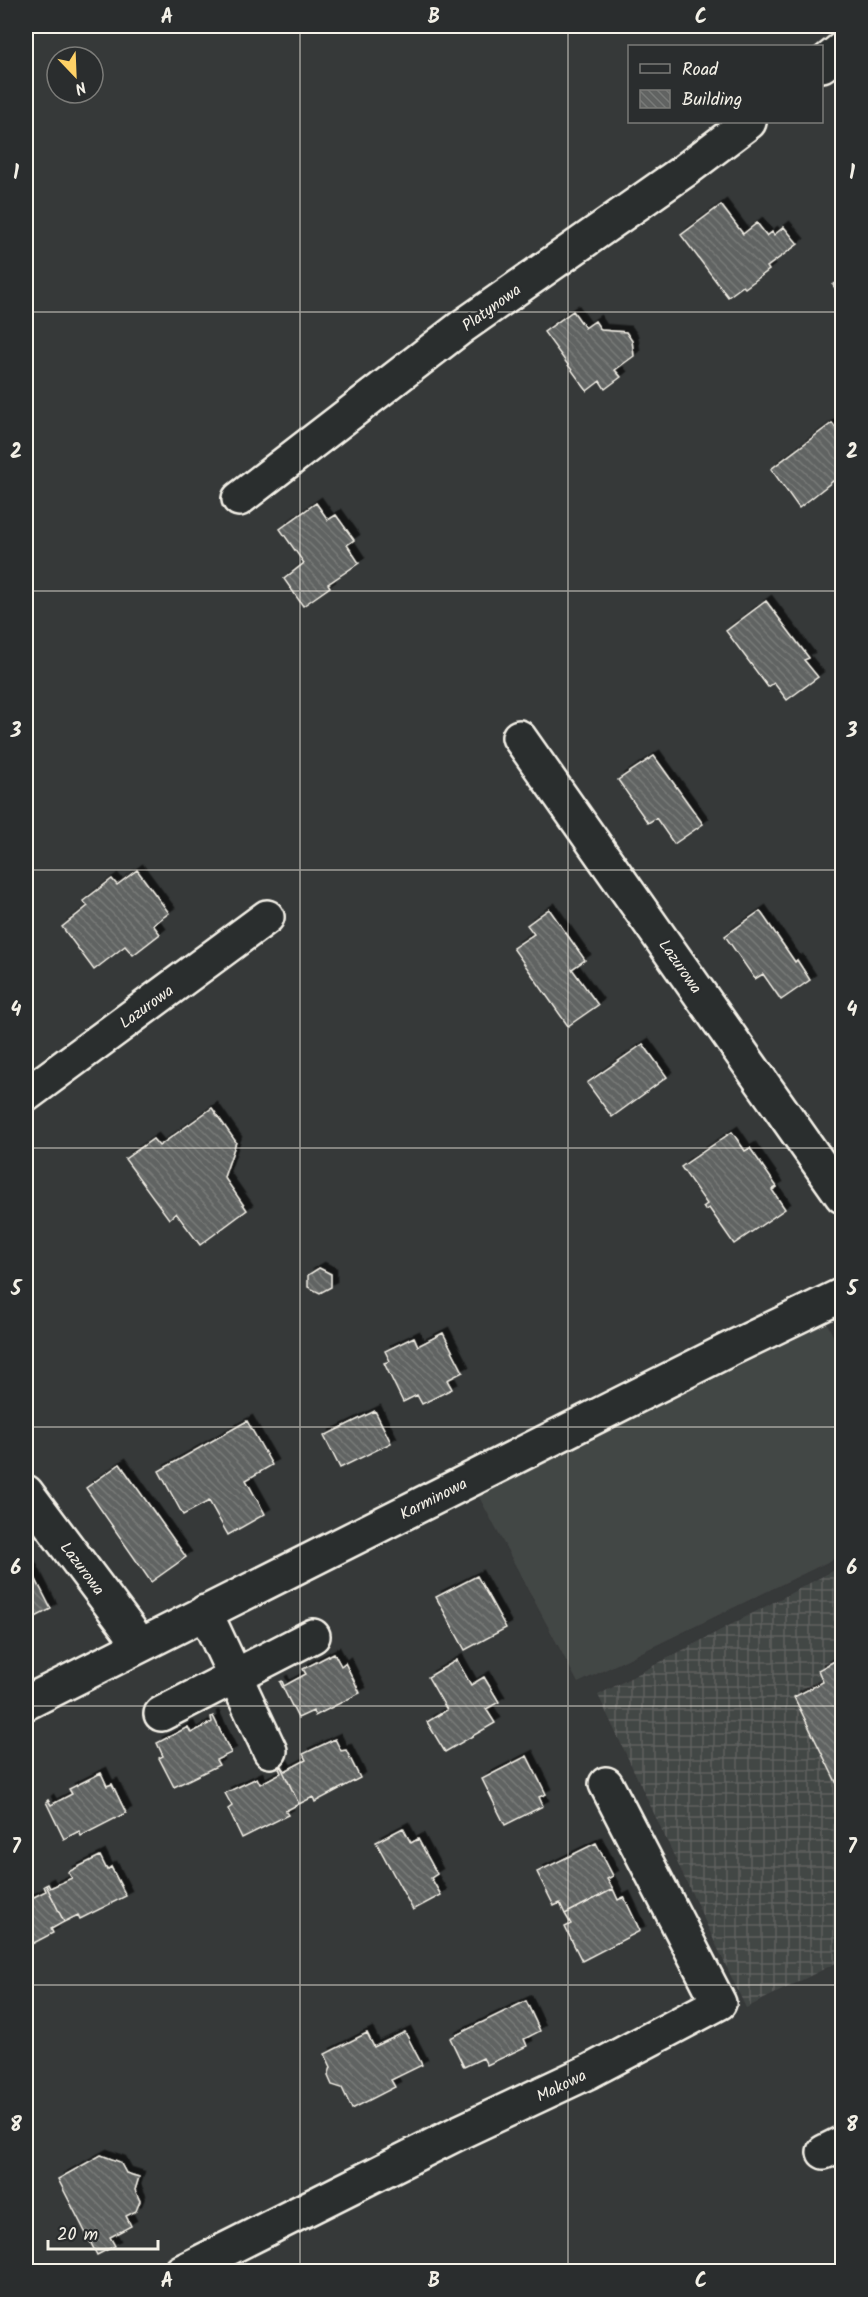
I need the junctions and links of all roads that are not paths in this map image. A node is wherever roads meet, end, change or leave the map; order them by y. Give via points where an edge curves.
1 (843, 49) edge
2 (823, 64) edge
3 (748, 123) edge
4 (239, 499) dead end
5 (519, 736) dead end
6 (267, 917) dead end
7 (26, 1095) edge
8 (843, 1196) edge
9 (843, 1295) edge
10 (26, 1492) edge
11 (205, 1612) junction
12 (313, 1636) dead end
13 (140, 1644) junction
14 (236, 1677) junction
15 (26, 1702) edge
16 (162, 1714) dead end
17 (270, 1751) dead end
18 (606, 1784) dead end
19 (181, 2271) edge

1 - 2 street
3 - 4 street, Platynowa via 472,320
5 - 8 street, Lazurowa
6 - 7 street, Lazurowa
9 - 11 street, Karminowa
10 - 13 street, Lazurowa
11 - 13 street, Karminowa
11 - 14 street
12 - 14 street
13 - 15 street, Karminowa
14 - 16 street
14 - 17 street
18 - 19 street, Makowa via 719,2003 590,2071

